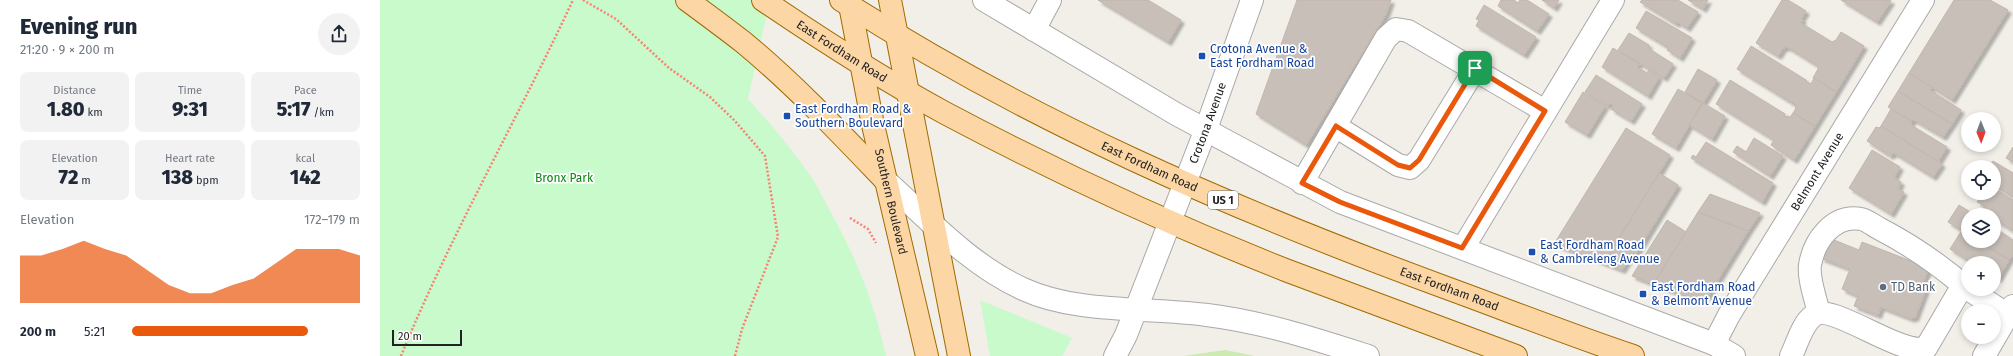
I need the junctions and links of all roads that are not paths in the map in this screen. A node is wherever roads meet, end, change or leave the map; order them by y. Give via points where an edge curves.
1 (687, 0) edge
2 (763, 0) edge
3 (841, 0) edge
4 (849, 0) edge
5 (890, 0) edge
6 (984, 0) edge
7 (1050, 0) edge
8 (1252, 0) edge
9 (1613, 0) edge
10 (1923, 0) edge
11 (1011, 8) edge
12 (1034, 30) junction
13 (1475, 68) junction
14 (1545, 111) junction
15 (1336, 126) junction
16 (1206, 129) junction
17 (886, 181) junction
18 (1302, 183) junction
19 (933, 224) junction
20 (1462, 248) junction
21 (1961, 283) edge
22 (1961, 295) edge
23 (1982, 296) edge
24 (1136, 309) junction
25 (2010, 311) edge
26 (1819, 313) junction
27 (1714, 344) junction
28 (927, 356) edge
29 (959, 356) edge
30 (1115, 356) edge
31 (1368, 356) edge
32 (1516, 356) edge
33 (1634, 356) edge
34 (1734, 356) edge
35 (1791, 356) edge
36 (1984, 356) edge

1 - 17 main road via 771,66
2 - 32 main road, East Fordham Road via 874,72 944,113 1094,187 1289,271
3 - 33 main road, East Fordham Road / US 1 via 935,58 993,89 1196,188 1326,243
4 - 17 main road, Southern Boulevard
5 - 19 main road
6 - 11 street
7 - 12 street
8 - 16 street, Crotona Avenue
9 - 14 street
10 - 27 street, Belmont Avenue via 1729,314
11 - 12 street
12 - 16 street
13 - 14 street
13 - 15 street via 1408,31 1396,29 1386,38
13 - 15 street via 1419,160 1410,168 1398,165
14 - 20 street
15 - 18 street
16 - 18 street
16 - 24 street, Crotona Avenue
17 - 19 street
17 - 28 main road, Southern Boulevard
18 - 20 street via 1340,202
19 - 24 street via 990,270 1023,289 1074,305
19 - 29 main road
20 - 27 street
21 - 26 street via 1940,266 1893,236 1861,219 1848,219 1832,225 1825,232 1810,266
22 - 26 street via 1926,348 1921,351 1895,346
23 - 25 street
24 - 30 street, Crotona Avenue
24 - 31 street via 1248,321
25 - 36 street
26 - 35 street via 1808,321
27 - 34 street

